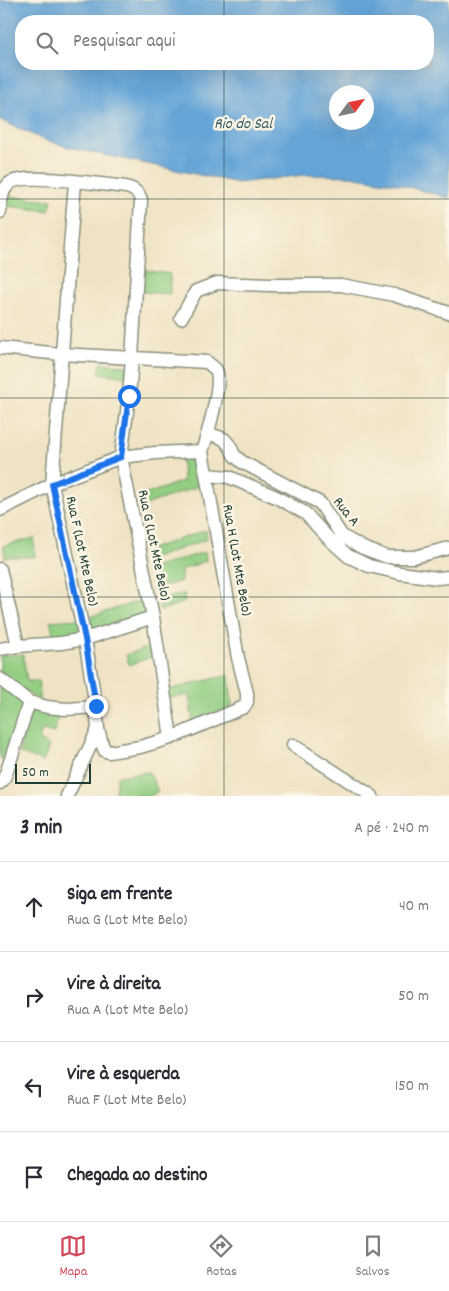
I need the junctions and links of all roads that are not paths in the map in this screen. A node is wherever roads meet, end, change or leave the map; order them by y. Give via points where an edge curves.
1 (75, 182) junction
2 (0, 212) edge
3 (449, 313) edge
4 (181, 318) dead end
5 (0, 348) edge
6 (61, 354) junction
7 (132, 359) junction
8 (208, 433) junction
9 (202, 451) junction
10 (234, 455) junction
11 (121, 457) junction
12 (207, 475) junction
13 (229, 477) junction
14 (52, 484) junction
15 (0, 510) edge
16 (449, 548) edge
17 (0, 569) edge
18 (449, 577) edge
19 (153, 617) junction
20 (85, 639) junction
21 (18, 646) junction
22 (0, 649) edge
23 (0, 679) edge
24 (29, 702) junction
25 (96, 706) junction
26 (98, 729) junction
27 (171, 738) junction
28 (293, 745) dead end
29 (0, 783) edge
30 (67, 796) edge
31 (372, 796) edge

1 - 2 street via 12,181 2,194
1 - 6 street, Rua F (Lot Mte Belo)
1 - 7 street, Rua G (Lot Mte Belo) via 126,188 136,191 140,197
3 - 4 street via 394,295 341,285 217,282 196,291
5 - 6 street
6 - 7 street
6 - 14 street, Rua F (Lot Mte Belo)
7 - 8 street via 208,362 217,371 218,383
7 - 11 street, Rua G (Lot Mte Belo)
8 - 9 street
8 - 10 street, Rua A via 224,439
9 - 11 street
9 - 12 street, Rua H (Lot Mte Belo)
10 - 13 street
10 - 16 street, Rua A via 320,503 342,536 363,548 387,556 414,557
11 - 14 street
11 - 19 street, Rua G (Lot Mte Belo)
12 - 13 street, Rua A
12 - 27 street, Rua H (Lot Mte Belo) via 247,702 242,708
13 - 18 street, Rua A via 305,513 348,556 369,566 400,573
14 - 15 street
14 - 20 street, Rua F (Lot Mte Belo)
17 - 21 street
19 - 20 street
19 - 27 street, Rua G (Lot Mte Belo)
20 - 21 street
20 - 25 street, Rua F (Lot Mte Belo)
21 - 22 street
23 - 24 street
24 - 25 street via 66,710
24 - 29 street via 7,771
25 - 26 street, Rua F (Lot Mte Belo)
26 - 27 street, Rua F (Lot Mte Belo) via 106,751 140,747
26 - 30 street
28 - 31 street

